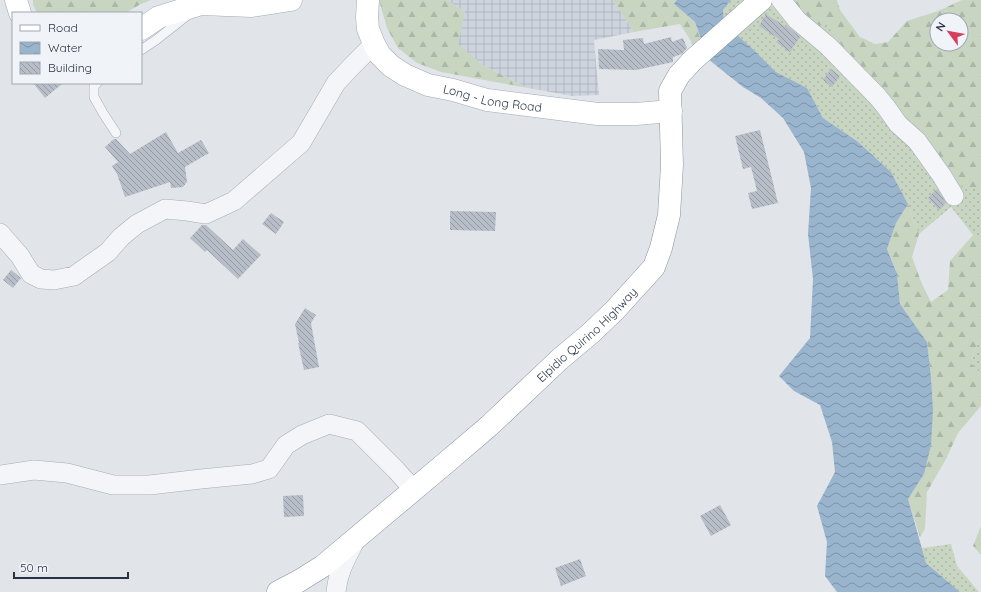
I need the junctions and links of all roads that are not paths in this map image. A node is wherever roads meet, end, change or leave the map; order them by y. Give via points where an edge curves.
1 (16, 0) edge
2 (290, 0) edge
3 (368, 0) edge
4 (761, 0) edge
5 (781, 0) edge
6 (201, 4) junction
7 (20, 12) edge
8 (142, 28) edge
9 (374, 44) junction
10 (142, 49) edge
11 (96, 84) edge
12 (671, 111) junction
13 (116, 134) dead end
14 (954, 196) dead end
15 (0, 233) edge
16 (0, 475) edge
17 (414, 490) junction
18 (358, 536) junction
19 (278, 592) edge
20 (336, 592) edge

1 - 7 main road
2 - 6 main road via 252,6
3 - 9 main road, Long - Long Road via 368,29
4 - 12 main road, Elpidio Quirino Highway via 678,75 670,91
5 - 14 street via 797,20 828,46 877,96 898,124 917,141
6 - 8 main road via 159,17
6 - 10 lane
9 - 12 main road, Long - Long Road via 391,66 405,75 487,100 598,114
9 - 15 street via 336,83 300,143 234,201 206,214 165,209 137,224 108,252 74,276 54,280 41,279 31,274 20,256
11 - 13 lane via 94,97
12 - 17 main road, Elpidio Quirino Highway via 672,165 669,215 654,268 591,333
16 - 17 street via 34,470 67,473 113,485 150,485 252,474 269,469 286,445 329,424 358,431
17 - 18 main road, Elpidio Quirino Highway
18 - 19 main road, Elpidio Quirino Highway via 323,566
18 - 20 street via 341,567

